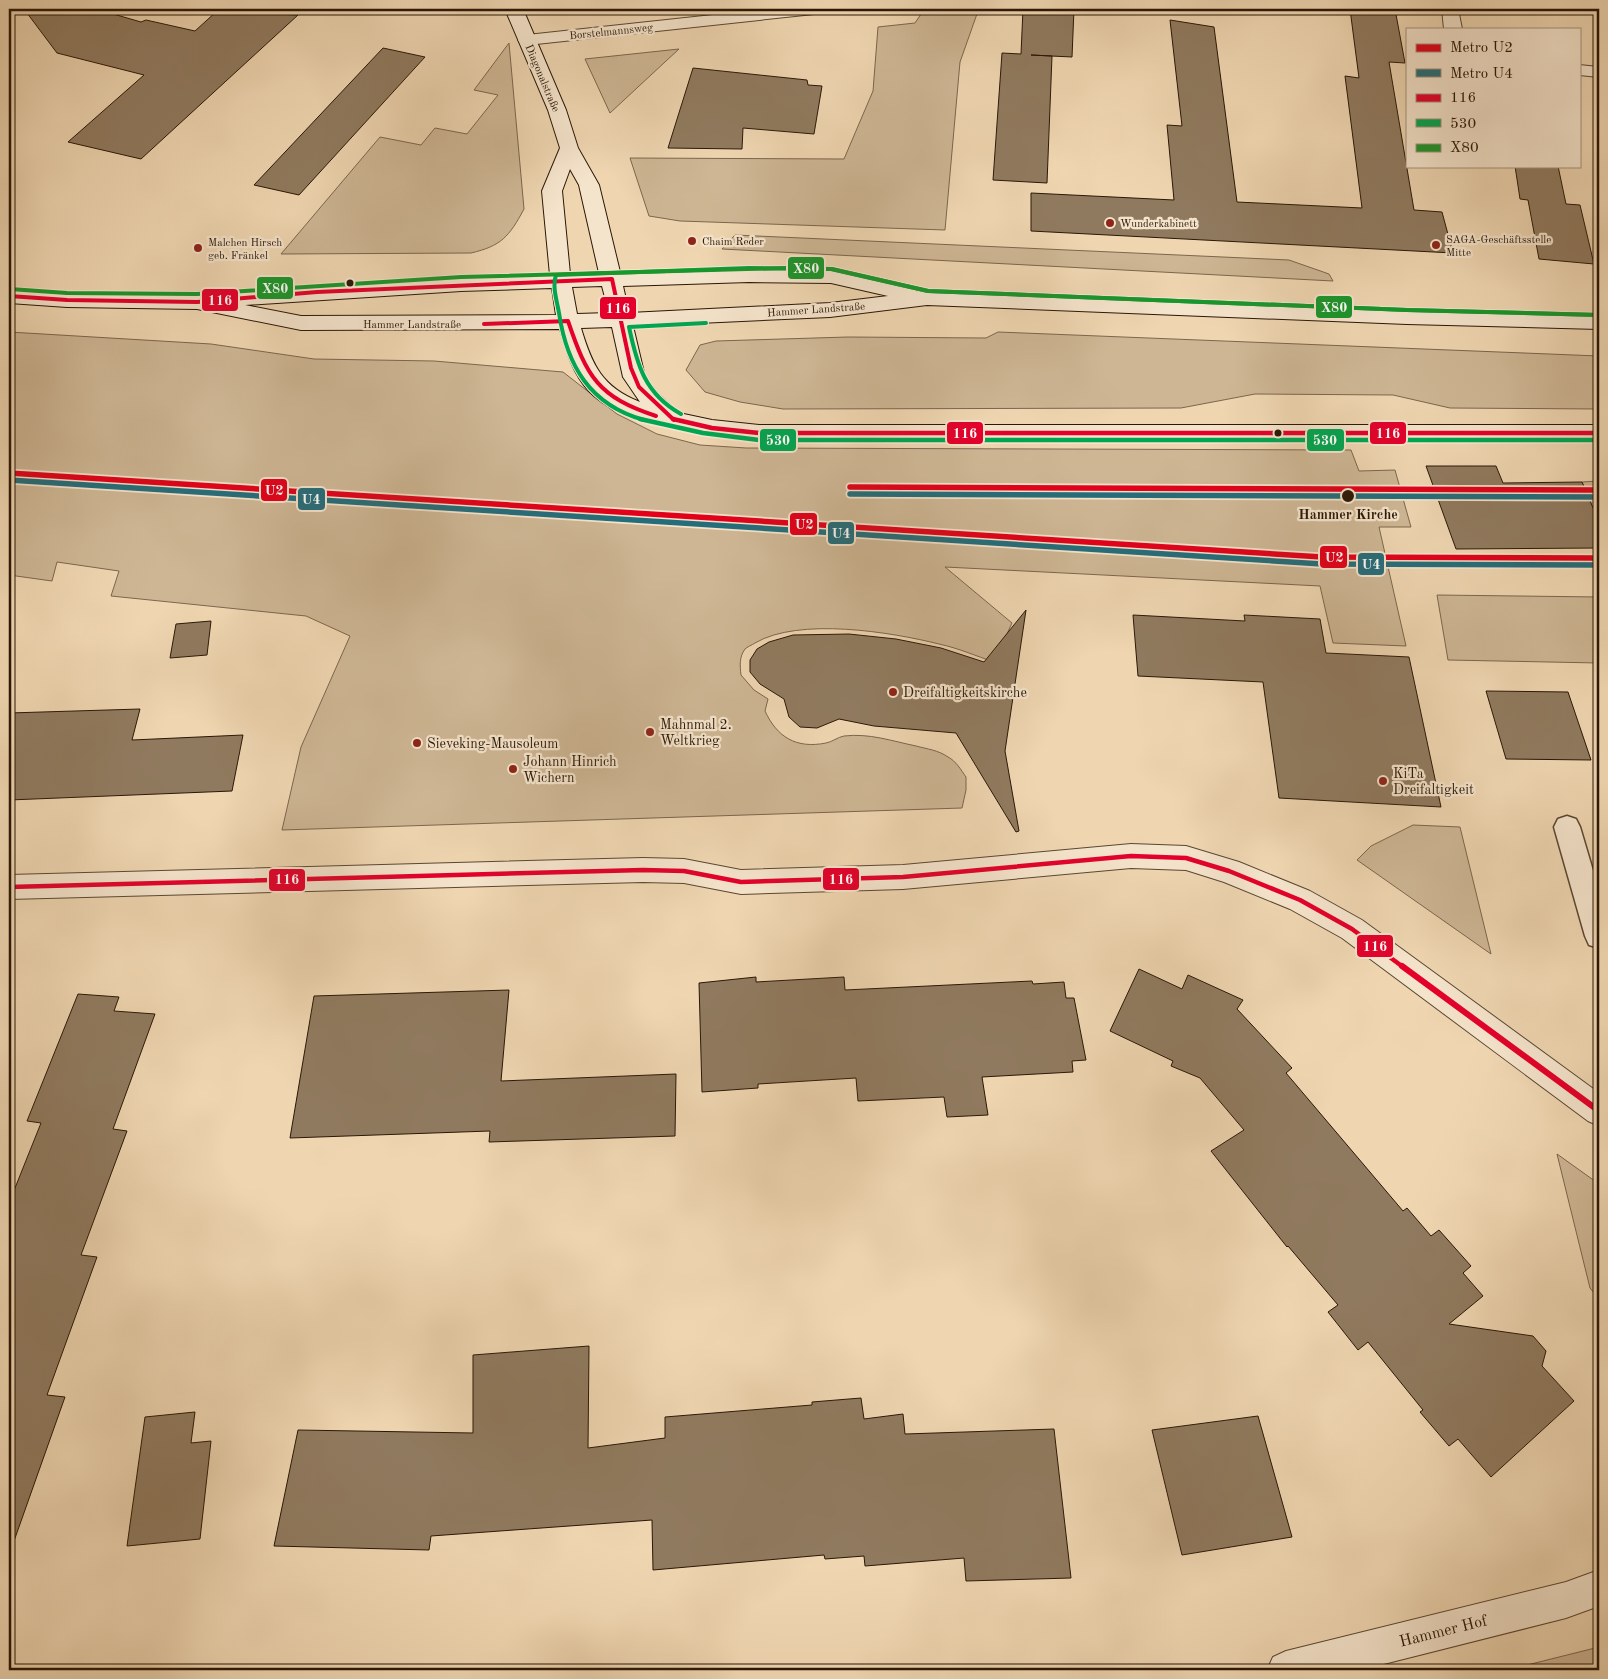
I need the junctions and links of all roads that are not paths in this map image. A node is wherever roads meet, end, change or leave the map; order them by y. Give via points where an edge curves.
1 (514, 9) edge
2 (675, 9) edge
3 (814, 9) edge
4 (1450, 9) edge
5 (662, 25) junction
6 (1453, 28) edge
7 (527, 40) junction
8 (1580, 70) edge
9 (1599, 72) edge
10 (569, 148) junction
11 (612, 279) junction
12 (561, 281) junction
13 (9, 296) edge
14 (927, 298) junction
15 (197, 302) junction
16 (620, 320) junction
17 (568, 321) junction
18 (1599, 322) edge
19 (674, 420) junction
20 (1599, 433) edge
21 (1568, 827) dead end
22 (9, 887) edge
23 (1599, 936) edge
24 (1599, 1111) edge
25 (1599, 1588) edge
26 (1286, 1670) edge

1 - 7 street, Diagonalstraße
2 - 5 street
3 - 5 street, Borstelmannsweg
4 - 6 street
5 - 7 street, Borstelmannsweg
7 - 10 street, Diagonalstraße via 557,110
8 - 9 street
10 - 11 street, Diagonalstraße via 589,185
10 - 12 street via 552,191
11 - 12 street, Hammer Landstraße
11 - 14 street, Hammer Landstraße via 831,276
11 - 16 street, Diagonalstraße
12 - 15 street, Hammer Landstraße via 317,292
12 - 17 street
13 - 15 street, Hammer Landstraße
14 - 16 street, Hammer Landstraße via 830,310
14 - 18 street, Hammer Landstraße
15 - 17 street, Hammer Landstraße via 301,323
16 - 17 street, Hammer Landstraße
16 - 19 street, Diagonalstraße via 631,368 639,387
17 - 19 street via 581,360 597,386 630,408
19 - 20 street via 759,433
21 - 23 lane
22 - 24 street via 643,870 684,871 741,882 903,877 1131,856 1186,858 1229,871 1300,900 1352,929
25 - 26 street, Hammer Hof via 1566,1600

